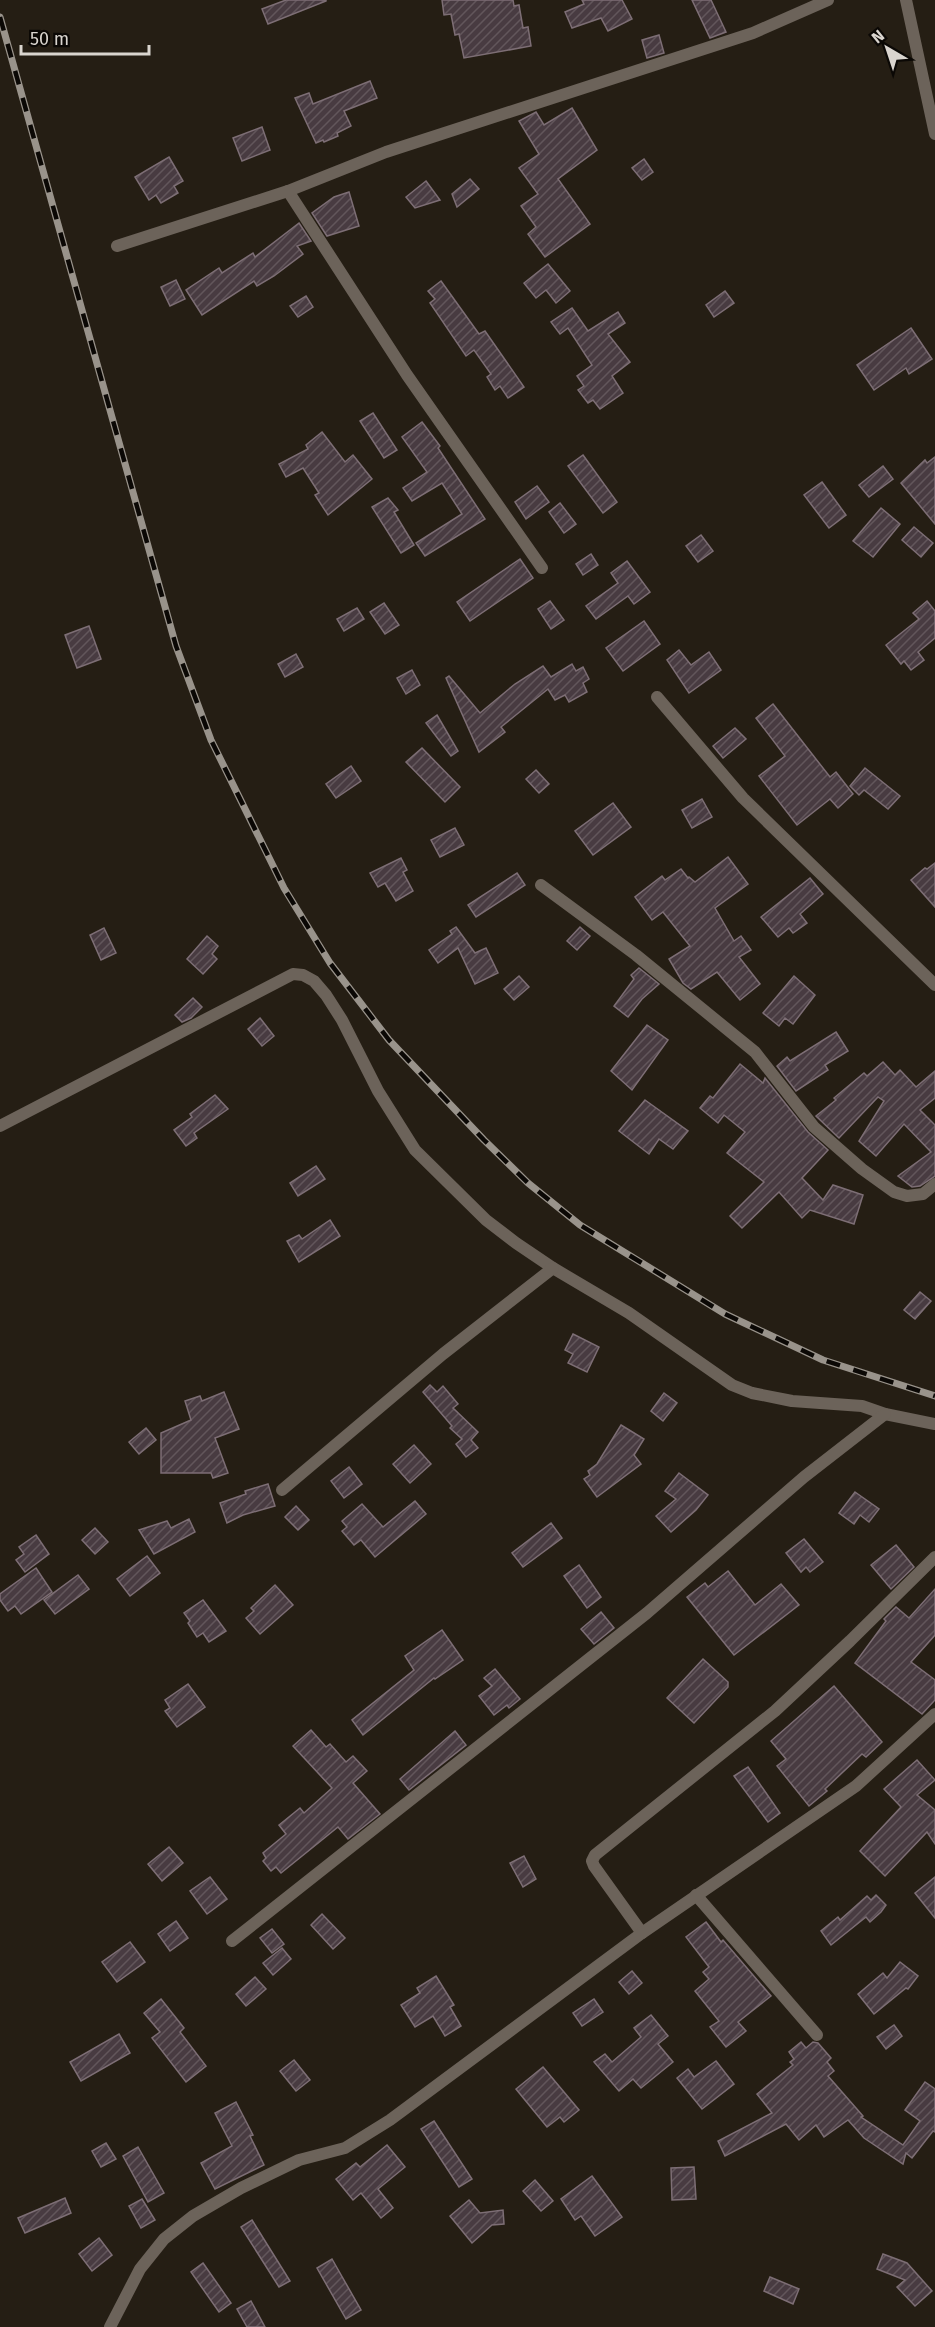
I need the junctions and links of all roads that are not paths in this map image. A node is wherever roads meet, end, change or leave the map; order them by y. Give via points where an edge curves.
1 (828, 0) edge
2 (906, 0) edge
3 (935, 134) edge
4 (288, 191) junction
5 (117, 246) dead end
6 (542, 568) dead end
7 (657, 697) dead end
8 (541, 885) dead end
9 (935, 985) edge
10 (0, 1126) edge
11 (935, 1184) edge
12 (553, 1268) junction
13 (885, 1413) junction
14 (935, 1424) edge
15 (282, 1490) dead end
16 (935, 1557) edge
17 (935, 1714) edge
18 (696, 1895) junction
19 (642, 1933) junction
20 (232, 1941) dead end
21 (817, 2036) dead end
22 (110, 2327) edge

1 - 4 street via 753,33 386,152
2 - 3 street
4 - 5 street
4 - 6 street via 407,375
7 - 9 street via 743,798
8 - 11 street via 636,955 754,1052 814,1127 862,1169 894,1192 907,1196 923,1194
10 - 12 street via 297,973 314,981 332,1004 378,1091 415,1150 486,1220
12 - 13 street via 629,1312 732,1385 792,1401 862,1406
12 - 15 street via 443,1354
13 - 14 street
13 - 20 street via 648,1613
16 - 19 street via 775,1711 592,1860
17 - 18 street via 856,1786
18 - 19 street
18 - 21 street
19 - 22 street via 390,2120 345,2148 299,2160 193,2216 164,2239 140,2269

